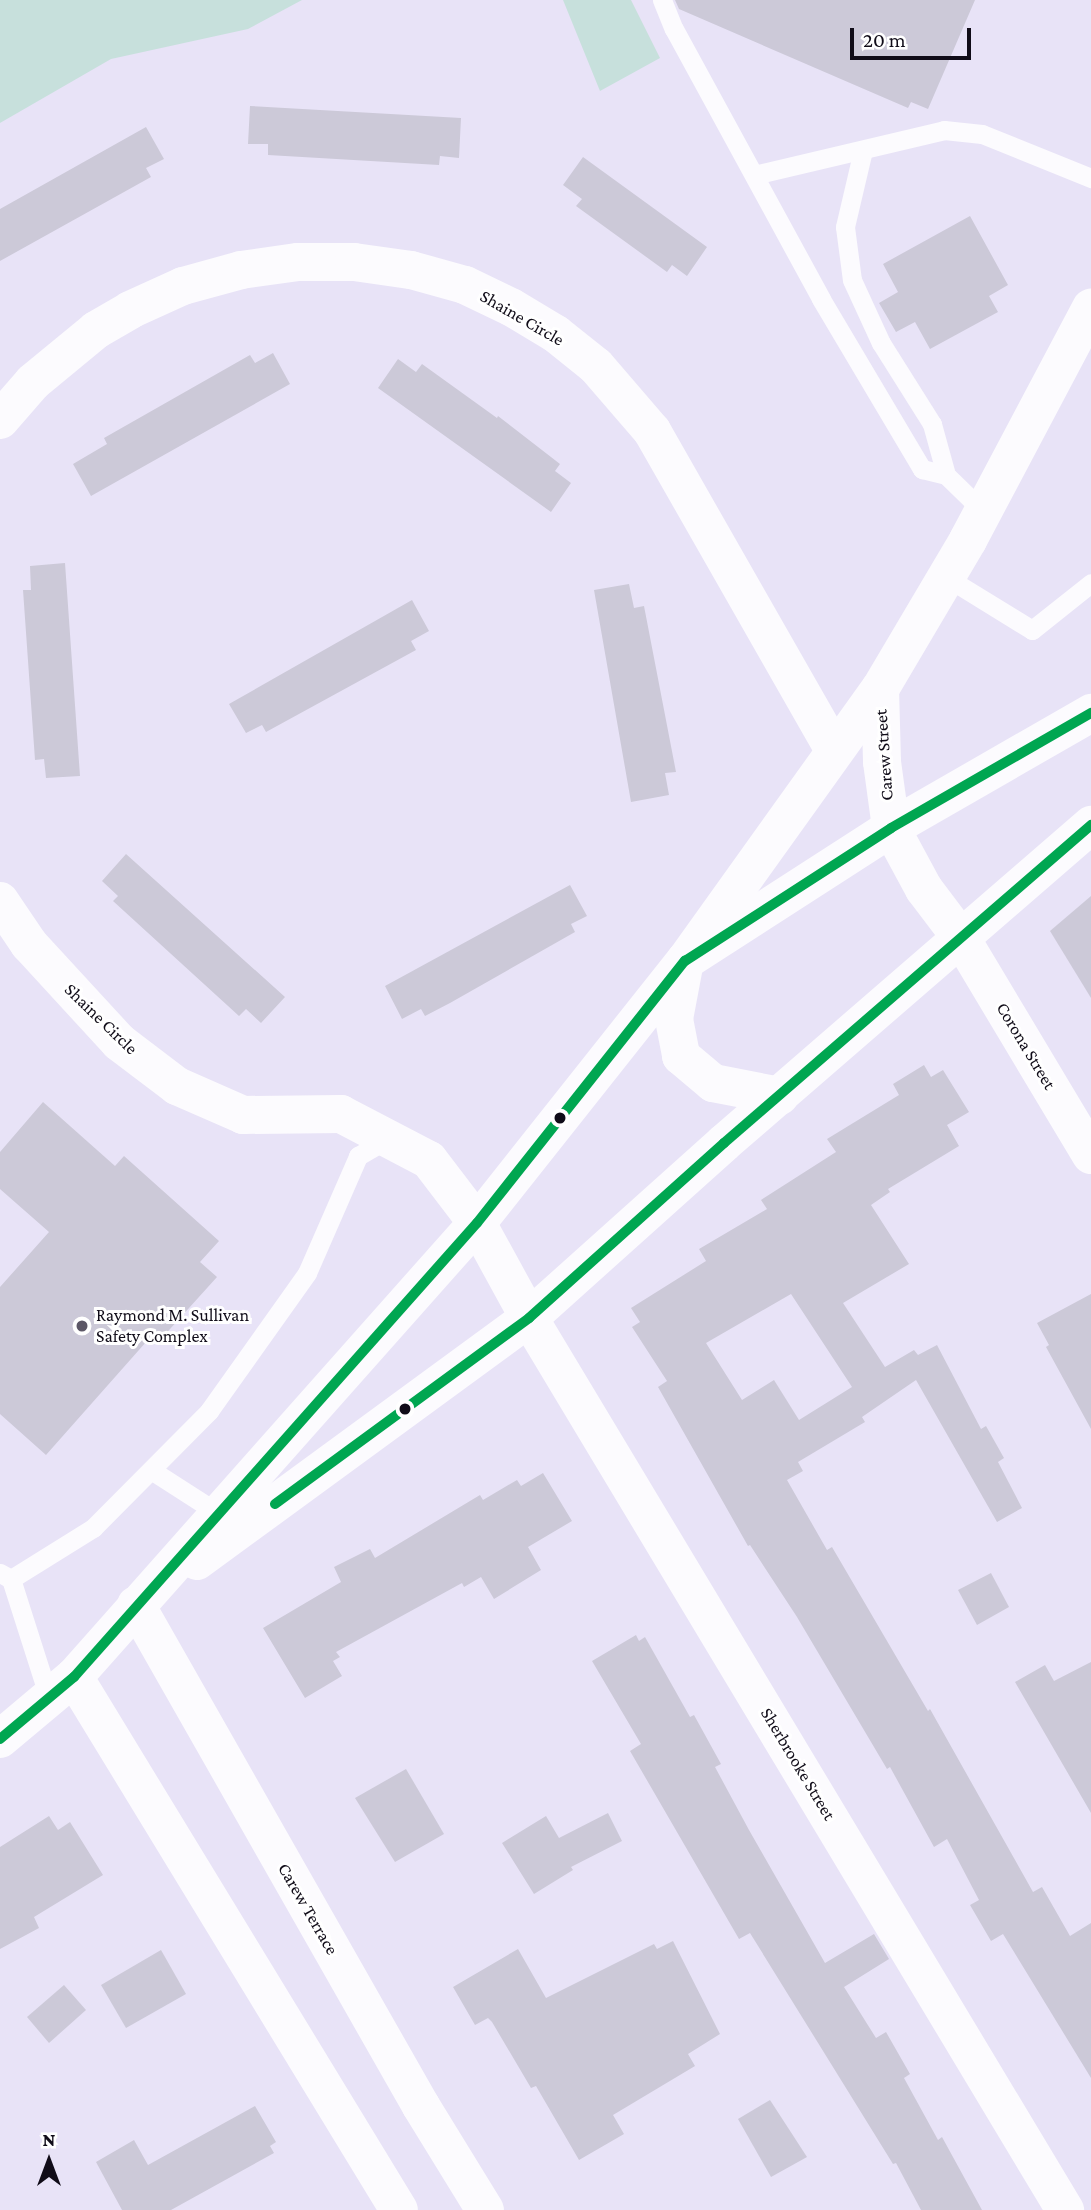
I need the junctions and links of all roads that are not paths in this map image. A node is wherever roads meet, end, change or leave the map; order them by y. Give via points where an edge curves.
1 (662, 0) edge
2 (863, 150) junction
3 (754, 175) junction
4 (1091, 178) edge
5 (1086, 331) edge
6 (0, 420) edge
7 (946, 475) junction
8 (983, 511) junction
9 (946, 577) junction
10 (1091, 583) edge
11 (880, 690) junction
12 (1091, 713) edge
13 (834, 750) junction
14 (1091, 825) edge
15 (891, 828) junction
16 (0, 901) edge
17 (961, 938) junction
18 (685, 961) junction
19 (780, 1096) junction
20 (388, 1139) junction
21 (1091, 1155) edge
22 (477, 1223) junction
23 (529, 1318) junction
24 (151, 1470) junction
25 (218, 1513) junction
26 (5, 1576) edge
27 (136, 1605) junction
28 (62, 1687) junction
29 (0, 1739) edge
30 (399, 2210) edge
31 (485, 2210) edge
32 (1065, 2210) edge

1 - 3 lane
2 - 3 lane
2 - 4 lane via 944,130 982,134
2 - 7 lane via 845,227 852,280 881,343 932,424
3 - 7 lane via 922,469
5 - 8 street, Carew Street
6 - 13 street, Shaine Circle via 33,382 96,330 183,286 241,270 298,262 354,262 465,285 556,334 596,366 652,431
7 - 8 lane
8 - 9 street, Carew Street
9 - 10 lane via 1032,630
9 - 11 street, Carew Street
11 - 13 street, Carew Street
11 - 15 street, Carew Street via 882,762
12 - 15 street
13 - 18 street, Carew Street
14 - 17 street
15 - 17 street, Carew Street via 924,889
15 - 18 street
16 - 20 street, Shaine Circle via 29,944 119,1042 177,1086 243,1115 341,1114
17 - 19 street, Carew Street
17 - 21 street, Corona Street
18 - 19 street via 674,1019 681,1056 713,1083
18 - 22 street, Carew Street
19 - 23 street, Carew Street
20 - 22 street, Shaine Circle via 429,1160
20 - 24 lane via 358,1156 307,1273 209,1411
22 - 23 street
22 - 25 street, Carew Street
23 - 27 street, Carew Street
23 - 32 street, Sherbrooke Street
24 - 25 lane
24 - 26 lane via 93,1528
25 - 27 street, Carew Street
26 - 28 lane
27 - 28 street, Carew Street
27 - 31 street, Carew Terrace
28 - 29 street, Carew Street
28 - 30 street

